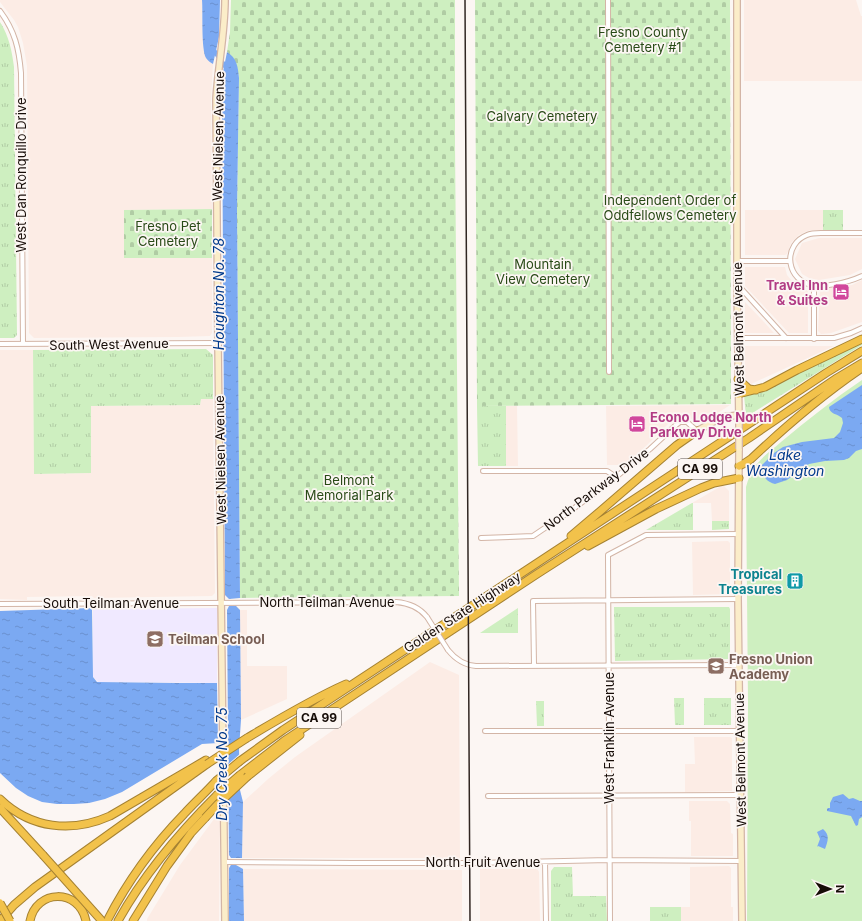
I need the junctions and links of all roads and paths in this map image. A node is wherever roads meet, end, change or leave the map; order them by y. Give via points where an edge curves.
1 (225, 0) edge
2 (608, 0) edge
3 (737, 0) edge
4 (0, 11) edge
5 (862, 233) edge
6 (737, 261) junction
7 (790, 261) junction
8 (862, 276) edge
9 (737, 284) junction
10 (814, 285) junction
11 (862, 328) edge
12 (738, 338) junction
13 (786, 338) junction
14 (814, 339) junction
15 (862, 339) edge
16 (218, 343) junction
17 (0, 344) edge
18 (23, 344) junction
19 (862, 351) edge
20 (862, 363) edge
21 (862, 368) edge
22 (609, 372) dead end
23 (738, 379) junction
24 (756, 390) junction
25 (738, 394) junction
26 (739, 415) junction
27 (697, 431) junction
28 (739, 466) junction
29 (482, 472) dead end
30 (616, 477) junction
31 (739, 478) junction
32 (738, 534) junction
33 (481, 538) dead end
34 (543, 558) junction
35 (537, 574) junction
36 (738, 599) junction
37 (608, 600) junction
38 (221, 603) junction
39 (0, 604) edge
40 (402, 664) junction
41 (534, 665) junction
42 (739, 665) junction
43 (608, 666) junction
44 (364, 676) junction
45 (485, 731) dead end
46 (609, 731) junction
47 (739, 731) junction
48 (206, 762) junction
49 (740, 795) junction
50 (488, 796) dead end
51 (609, 796) junction
52 (0, 798) edge
53 (0, 808) edge
54 (609, 860) junction
55 (741, 861) junction
56 (227, 862) junction
57 (545, 862) junction
58 (0, 903) edge
59 (0, 921) edge
60 (10, 921) edge
61 (30, 921) edge
62 (86, 921) edge
63 (102, 921) edge
64 (107, 921) edge
65 (118, 921) edge
66 (134, 921) edge
67 (226, 921) edge
68 (546, 921) edge
69 (610, 921) edge
70 (742, 921) edge

1 - 16 main road, West Nielsen Avenue via 216,100
2 - 22 street
3 - 6 main road, West Belmont Avenue
4 - 18 street, West Dan Ronquillo Drive via 14,34 19,53
5 - 7 street via 806,235 795,244
6 - 7 street
6 - 9 main road, West Belmont Avenue
7 - 10 street via 799,278 807,284
8 - 10 street via 843,282
9 - 12 main road, West Belmont Avenue
9 - 13 street
10 - 14 street
11 - 14 street via 834,338
12 - 13 street
12 - 23 main road, West Belmont Avenue
13 - 14 street
15 - 24 highway
16 - 18 street, South West Avenue
16 - 38 main road, West Nielsen Avenue
17 - 18 street, South West Avenue
19 - 34 highway, Golden State Highway / CA 99
20 - 35 highway, Golden State Highway / CA 99
21 - 28 highway via 799,416 751,459
23 - 24 highway via 749,389
23 - 25 main road, West Belmont Avenue
24 - 25 highway
25 - 26 main road, West Belmont Avenue
26 - 27 main road via 722,417
26 - 28 main road, West Belmont Avenue, bridge
27 - 30 street, North Parkway Drive via 688,422 680,422
27 - 34 highway
28 - 31 main road, West Belmont Avenue
29 - 30 street via 607,471
30 - 33 street, North Parkway Drive via 533,536
31 - 32 main road, West Belmont Avenue
31 - 35 highway via 714,483 656,509
32 - 36 main road, West Belmont Avenue
32 - 37 street, West Franklin Avenue via 646,535 608,555
34 - 44 highway, Golden State Highway / CA 99
35 - 40 highway, Golden State Highway / CA 99
36 - 37 street
36 - 42 main road, West Belmont Avenue
37 - 41 street via 533,601
37 - 43 street, West Franklin Avenue
38 - 39 street, South Teilman Avenue
38 - 41 street, North Teilman Avenue, bridge via 402,602 420,610 448,650 462,662 476,666
38 - 56 main road, West Nielsen Avenue
40 - 65 highway, Golden State Highway / CA 99, bridge via 284,741 217,795 166,851
40 - 66 highway, bridge via 287,745 223,799 191,833 167,866
41 - 43 street
42 - 43 street
42 - 47 main road, West Belmont Avenue
43 - 46 street, West Franklin Avenue
44 - 48 highway, bridge via 334,689
44 - 64 highway, Golden State Highway / CA 99, bridge via 283,730 216,781 164,836 129,884
45 - 46 street
46 - 47 street
46 - 51 street, West Franklin Avenue
47 - 49 main road, West Belmont Avenue
48 - 52 highway via 110,816 83,826 66,827 39,822 19,813
48 - 59 highway via 34,887
49 - 51 street
49 - 55 main road, West Belmont Avenue
50 - 51 street
51 - 54 street, West Franklin Avenue
53 - 63 highway, bridge
54 - 55 street, North Fruit Avenue
54 - 57 street, North Fruit Avenue
54 - 69 street, West Franklin Avenue
55 - 70 main road, West Belmont Avenue
56 - 57 street, North Fruit Avenue
56 - 67 main road, West Nielsen Avenue
57 - 68 street
58 - 60 highway, bridge
61 - 62 highway via 38,905 57,897 66,897 78,904

